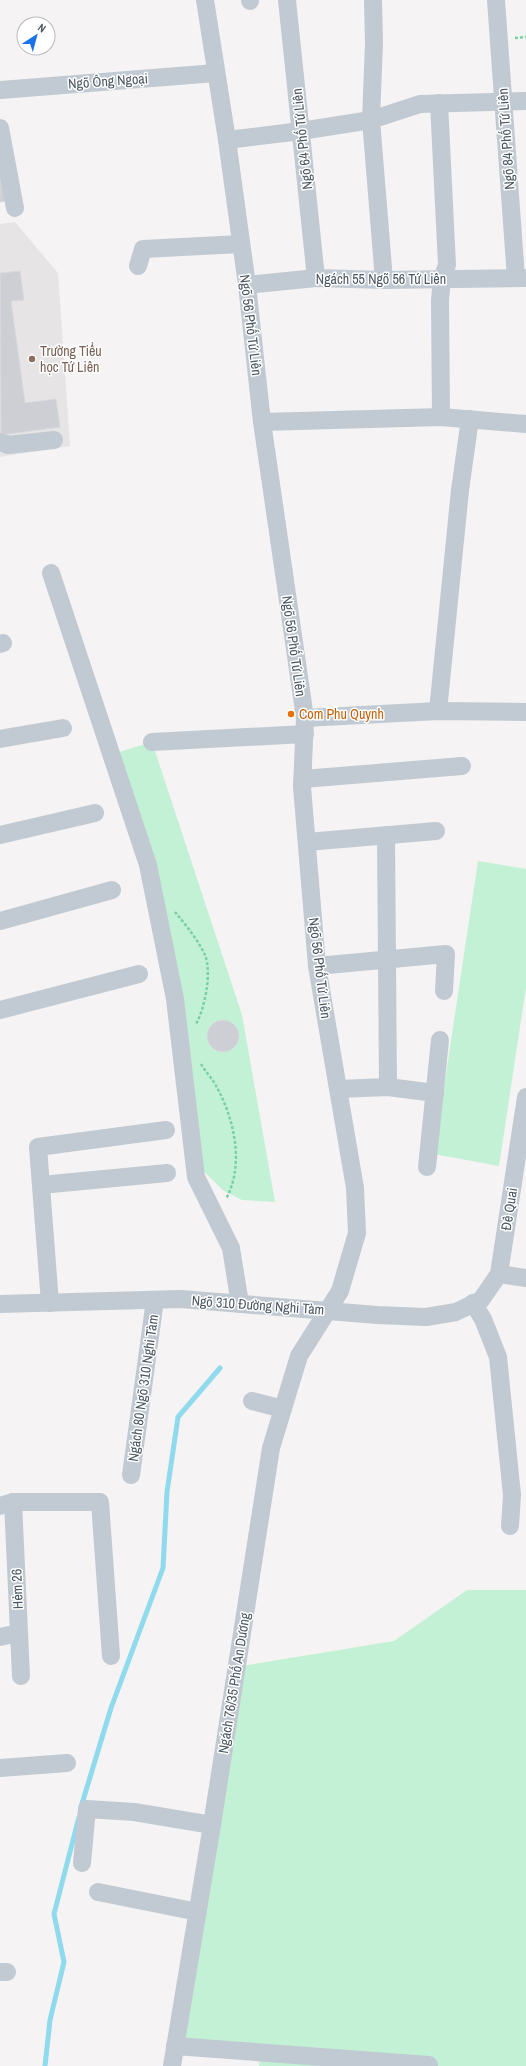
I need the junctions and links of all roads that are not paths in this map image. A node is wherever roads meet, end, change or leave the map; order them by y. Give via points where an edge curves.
1 (205, 0) edge
2 (287, 0) edge
3 (373, 0) edge
4 (496, 0) edge
5 (216, 73) junction
6 (0, 90) edge
7 (526, 101) edge
8 (503, 102) junction
9 (439, 103) junction
10 (371, 120) junction
11 (0, 128) edge
12 (301, 132) junction
13 (227, 140) junction
14 (15, 208) dead end
15 (241, 244) junction
16 (138, 266) dead end
17 (316, 278) junction
18 (521, 278) edge
19 (442, 279) junction
20 (384, 280) junction
21 (247, 286) junction
22 (442, 416) junction
23 (470, 419) junction
24 (262, 422) junction
25 (526, 424) edge
26 (54, 440) dead end
27 (0, 442) edge
28 (51, 573) dead end
29 (438, 711) junction
30 (526, 712) edge
31 (305, 726) junction
32 (62, 728) dead end
33 (0, 738) edge
34 (152, 742) dead end
35 (462, 766) dead end
36 (303, 779) junction
37 (95, 813) dead end
38 (436, 831) dead end
39 (0, 835) edge
40 (386, 835) junction
41 (307, 842) junction
42 (112, 890) dead end
43 (0, 921) edge
44 (387, 960) junction
45 (317, 966) junction
46 (139, 974) dead end
47 (444, 991) dead end
48 (0, 1010) edge
49 (440, 1040) dead end
50 (388, 1087) junction
51 (338, 1089) junction
52 (435, 1093) junction
53 (526, 1098) edge
54 (166, 1130) dead end
55 (427, 1167) dead end
56 (167, 1173) dead end
57 (41, 1185) junction
58 (499, 1274) junction
59 (526, 1278) edge
60 (155, 1300) junction
61 (50, 1303) junction
62 (473, 1303) junction
63 (0, 1304) edge
64 (240, 1304) junction
65 (328, 1311) junction
66 (252, 1401) dead end
67 (283, 1409) junction
68 (131, 1476) dead end
69 (7, 1504) edge
70 (510, 1526) dead end
71 (19, 1633) junction
72 (0, 1637) edge
73 (111, 1656) dead end
74 (21, 1676) dead end
75 (67, 1763) dead end
76 (0, 1768) edge
77 (212, 1825) junction
78 (82, 1863) dead end
79 (98, 1892) dead end
80 (198, 1912) junction
81 (175, 2046) junction
82 (429, 2065) dead end
83 (172, 2066) edge

1 - 5 street, Ngõ 56 Phố Tứ Liên
2 - 12 street, Ngõ 64 Phố Tứ Liên
3 - 10 street
4 - 8 street, Ngõ 84 Phố Tứ Liên
5 - 6 street, Ngõ Ông Ngoại
5 - 13 street, Ngõ 56 Phố Tứ Liên
7 - 8 street
8 - 9 street
8 - 18 street, Ngõ 84 Phố Tứ Liên
9 - 10 street via 420,104
9 - 19 street via 447,265
10 - 12 street
10 - 20 street
11 - 14 street
12 - 13 street
12 - 17 street, Ngõ 64 Phố Tứ Liên
13 - 15 street, Ngõ 56 Phố Tứ Liên
15 - 16 street via 143,249
15 - 21 street, Ngõ 56 Phố Tứ Liên
17 - 20 street, Ngách 55 Ngõ 56 Tứ Liên
17 - 21 street, Ngách 55 Ngõ 56 Tứ Liên
18 - 19 street, Ngách 55 Ngõ 56 Tứ Liên
19 - 20 street, Ngách 55 Ngõ 56 Tứ Liên
19 - 22 street
21 - 24 street, Ngõ 56 Phố Tứ Liên
22 - 23 street
22 - 24 street
23 - 25 street
23 - 29 street via 460,490
24 - 31 street, Ngõ 56 Phố Tứ Liên
26 - 27 street via 8,445
28 - 64 street via 148,865 175,1000 196,1177 231,1248
29 - 30 street
29 - 31 street
31 - 34 street
31 - 36 street, Ngõ 56 Phố Tứ Liên
32 - 33 street
35 - 36 street
36 - 41 street, Ngõ 56 Phố Tứ Liên
37 - 39 street
38 - 40 street
40 - 41 street
40 - 44 street
41 - 45 street, Ngõ 56 Phố Tứ Liên
42 - 43 street
44 - 45 street
44 - 47 street via 446,954
44 - 50 street
45 - 51 street, Ngõ 56 Phố Tứ Liên
46 - 48 street
49 - 52 street
50 - 51 street
50 - 52 street
51 - 65 street, Ngõ 56 Phố Tứ Liên via 355,1188 357,1233 340,1291
52 - 55 street
53 - 58 street, Đê Quai
54 - 57 street via 38,1148
56 - 57 street
57 - 61 street
58 - 59 street
58 - 62 street, Ngõ 310 Đường Nghi Tàm via 481,1300
60 - 61 street, Ngõ 310 Đường Nghi Tàm
60 - 64 street, Ngõ 310 Đường Nghi Tàm
60 - 68 street, Ngách 80 Ngõ 310 Nghi Tàm
61 - 63 street, Ngõ 310 Đường Nghi Tàm
62 - 65 street, Ngõ 310 Đường Nghi Tàm via 456,1312 426,1317
62 - 70 street via 483,1319 498,1357 512,1495
64 - 65 street, Ngõ 310 Đường Nghi Tàm
65 - 67 street, Ngách 76/35 Phố An Dương via 299,1356
66 - 67 street
67 - 77 street, Ngách 76/35 Phố An Dương via 271,1448 261,1504
69 - 71 street, Hẻm 26
69 - 73 street via 100,1502
71 - 72 street
71 - 74 street, Hẻm 26
75 - 76 street
77 - 78 street via 134,1812 87,1809
77 - 80 street, Ngách 76/35 Phố An Dương
79 - 80 street
80 - 81 street, Ngách 76/35 Phố An Dương
81 - 82 street
81 - 83 street, Ngách 76/35 Phố An Dương

